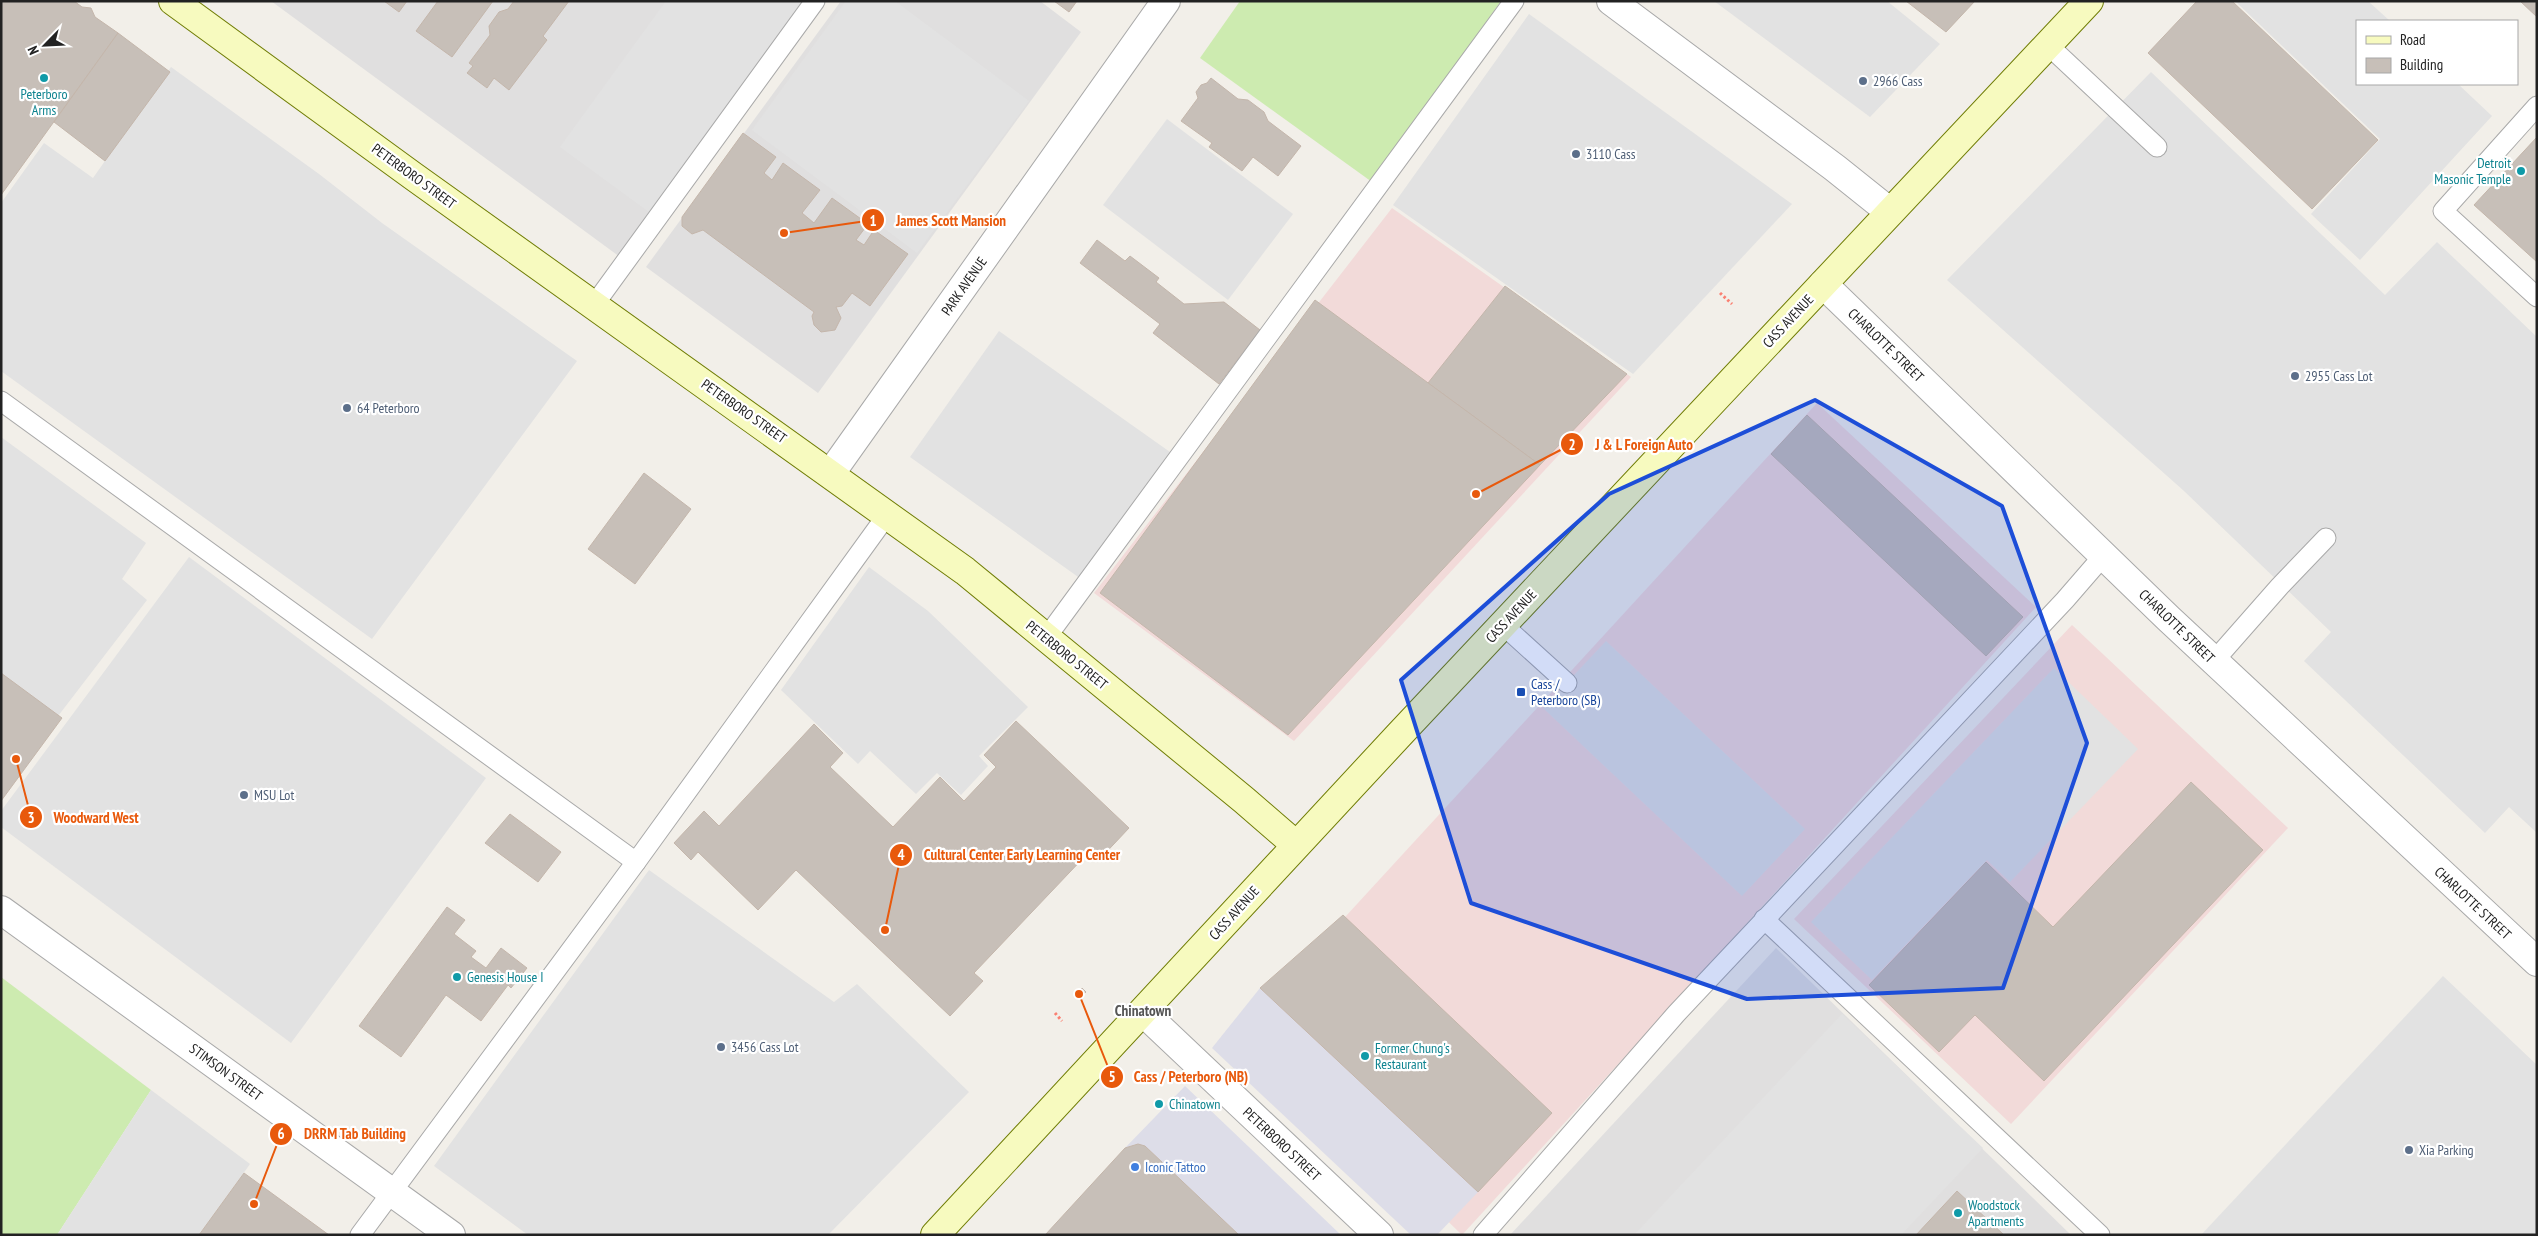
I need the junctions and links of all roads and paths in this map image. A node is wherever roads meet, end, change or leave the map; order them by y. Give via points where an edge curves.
1 (173, 1) edge
2 (815, 1) edge
3 (1166, 1) edge
4 (1514, 1) edge
5 (1612, 1) edge
6 (2089, 1) edge
7 (2048, 45) junction
8 (2537, 106) edge
9 (2158, 147) dead end
10 (1890, 212) junction
11 (1823, 284) junction
12 (1720, 293) dead end
13 (2537, 297) edge
14 (1732, 304) dead end
15 (594, 305) junction
16 (1, 401) edge
17 (831, 473) junction
18 (887, 515) junction
19 (2326, 538) dead end
20 (2104, 555) junction
21 (1502, 625) junction
22 (1046, 638) junction
23 (2214, 661) junction
24 (1567, 683) dead end
25 (1296, 845) junction
26 (636, 862) junction
27 (1, 910) edge
28 (1764, 919) junction
29 (2537, 962) edge
30 (1143, 1012) junction
31 (1055, 1013) dead end
32 (1062, 1021) dead end
33 (392, 1191) junction
34 (360, 1235) edge
35 (451, 1235) edge
36 (935, 1235) edge
37 (1378, 1235) edge
38 (1483, 1235) edge
39 (2100, 1235) edge

1 - 15 street, PETERBORO STREET
2 - 15 lane
3 - 17 street, PARK AVENUE
4 - 22 lane
5 - 10 street
6 - 7 street, CASS AVENUE
7 - 9 lane
7 - 10 street, CASS AVENUE
8 - 13 lane via 2442,211
10 - 11 street, CASS AVENUE
11 - 20 street, CHARLOTTE STREET
11 - 21 street, CASS AVENUE
12 - 14 path
15 - 17 street, PETERBORO STREET
16 - 26 lane
17 - 18 street, PETERBORO STREET
18 - 22 street, PETERBORO STREET via 965,571
18 - 26 lane
19 - 23 lane
20 - 23 street, CHARLOTTE STREET
20 - 28 lane
21 - 24 lane
21 - 25 street, CASS AVENUE
22 - 25 street, PETERBORO STREET
23 - 29 street, CHARLOTTE STREET
25 - 30 street, CASS AVENUE
26 - 33 lane
27 - 33 street, STIMSON STREET
28 - 38 lane via 1676,1014
28 - 39 lane
30 - 36 street, CASS AVENUE
30 - 37 street, PETERBORO STREET
31 - 32 path
33 - 34 lane
33 - 35 street, STIMSON STREET

